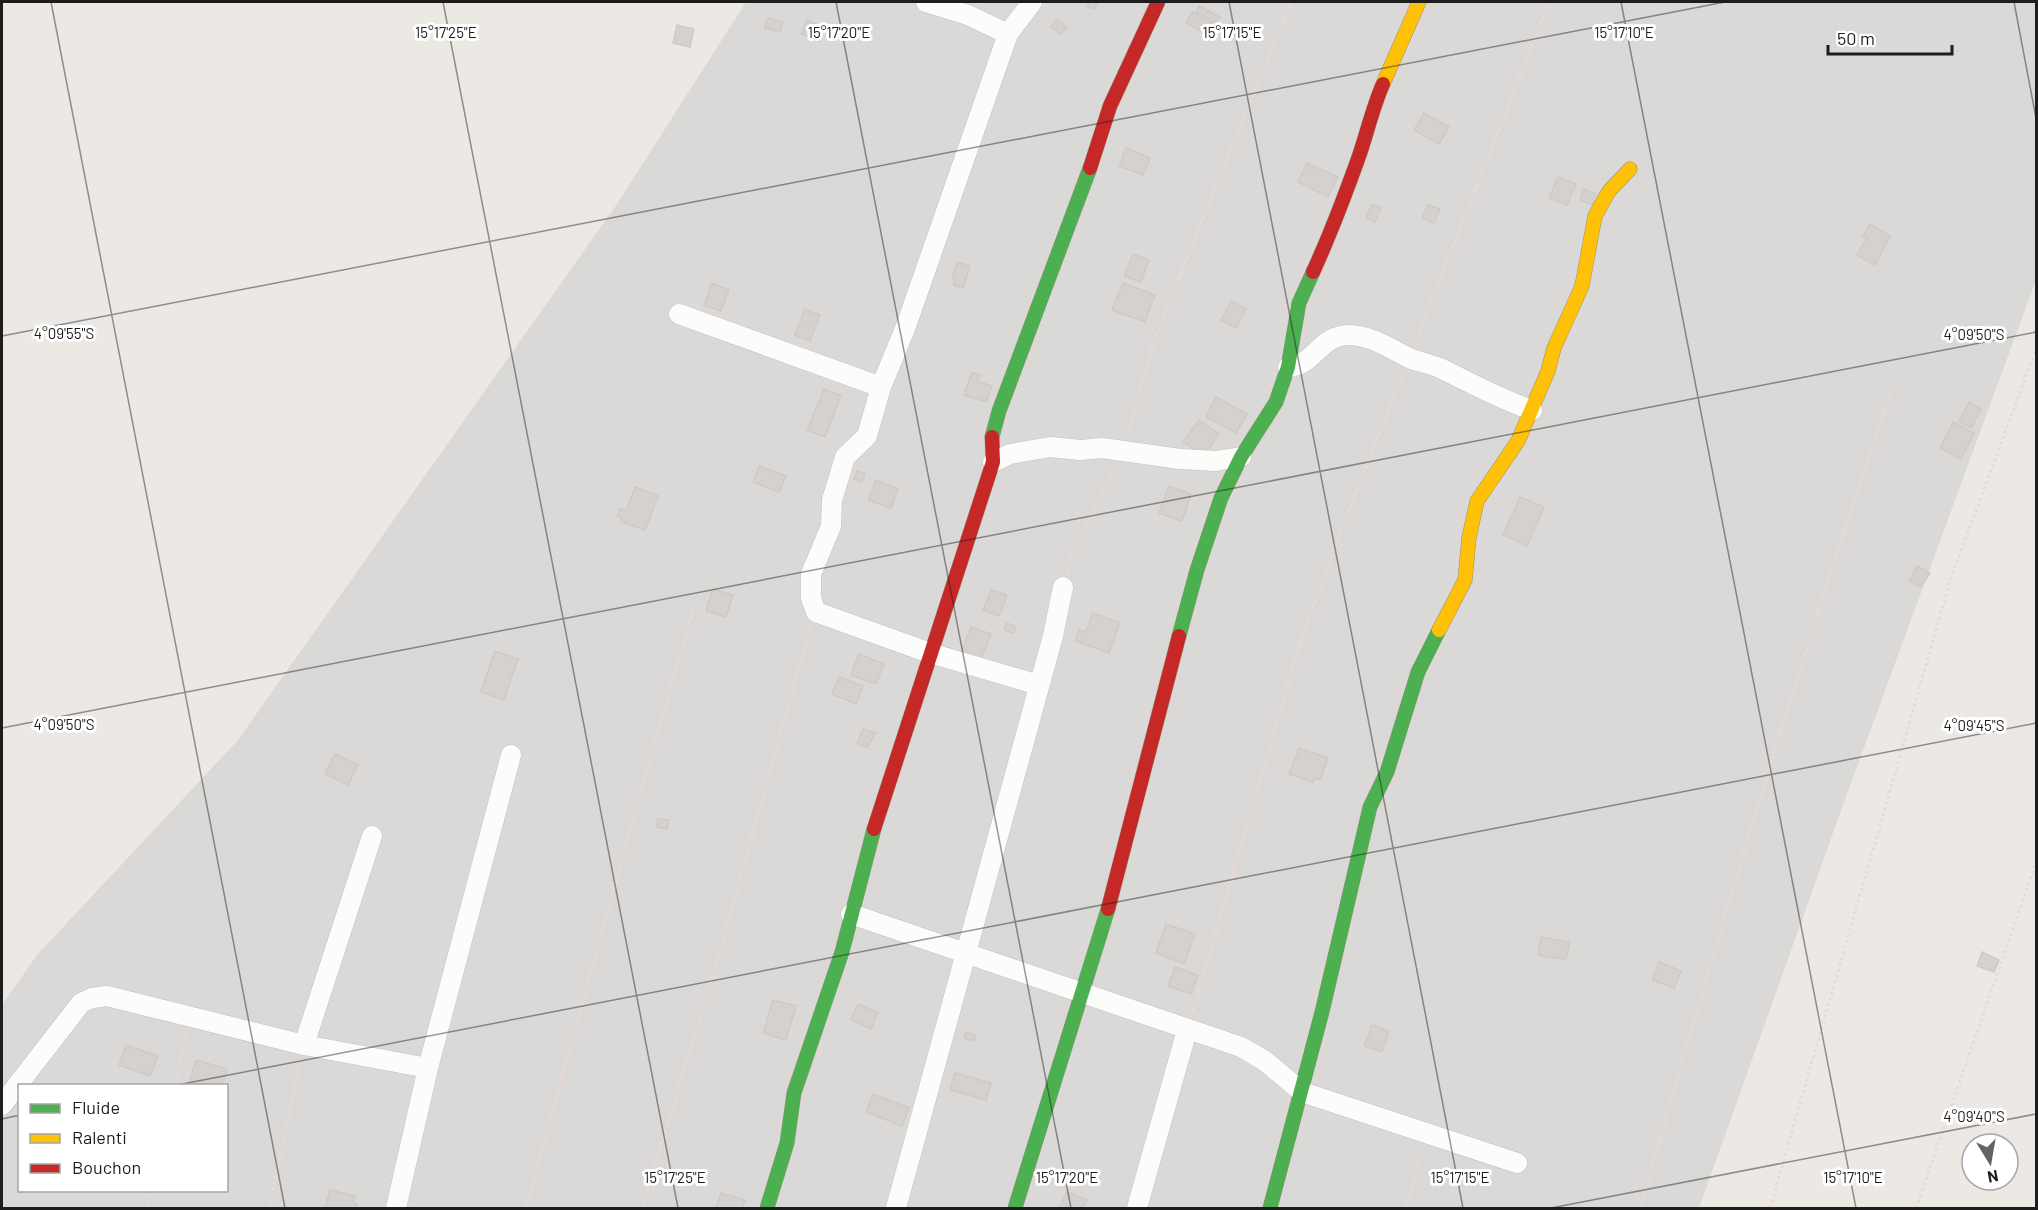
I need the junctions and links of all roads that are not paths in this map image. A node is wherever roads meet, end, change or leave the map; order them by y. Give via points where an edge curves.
1 (926, 2) edge
2 (1032, 2) edge
3 (1158, 2) edge
4 (1419, 2) edge
5 (1008, 34) junction
6 (1630, 169) dead end
7 (679, 314) dead end
8 (1288, 367) junction
9 (881, 387) junction
10 (1532, 410) junction
11 (1241, 457) junction
12 (993, 462) junction
13 (1062, 587) road end
14 (930, 653) junction
15 (1039, 685) junction
16 (511, 755) dead end
17 (372, 836) dead end
18 (851, 914) junction
19 (967, 956) junction
20 (1083, 991) junction
21 (1187, 1030) junction
22 (304, 1045) junction
23 (428, 1068) junction
24 (1302, 1092) junction
25 (2, 1105) edge
26 (1517, 1163) dead end
27 (396, 1209) edge
28 (767, 1209) edge
29 (896, 1209) edge
30 (1015, 1209) edge
31 (1137, 1209) edge
32 (1270, 1209) edge

1 - 5 street via 968,15
2 - 5 street
3 - 12 street via 1110,106 999,411 992,436
4 - 8 street via 1371,111 1334,226 1299,303
5 - 9 street
6 - 10 street via 1609,191 1595,216 1582,286
7 - 9 street
8 - 10 street via 1300,367 1331,339 1350,335 1371,339 1501,400
8 - 11 street via 1276,402
9 - 14 street via 867,436 845,457 832,500 831,526 811,574 811,598 816,612
10 - 24 street via 1502,467 1477,501 1466,580 1418,672 1387,772 1370,807
11 - 12 street via 1180,459 1102,448 1050,447 1010,454
11 - 20 street via 1221,498 1197,570 1137,804
12 - 14 street
13 - 15 street
14 - 15 street
14 - 18 street
15 - 19 street
16 - 23 street
17 - 22 street
18 - 19 street
18 - 28 street via 794,1094 787,1143
19 - 20 street
19 - 29 street
20 - 21 street
20 - 30 street
21 - 24 street via 1241,1047
21 - 31 street
22 - 23 street
22 - 25 street via 106,996 92,998 70,1015
23 - 27 street
24 - 26 street
24 - 32 street

